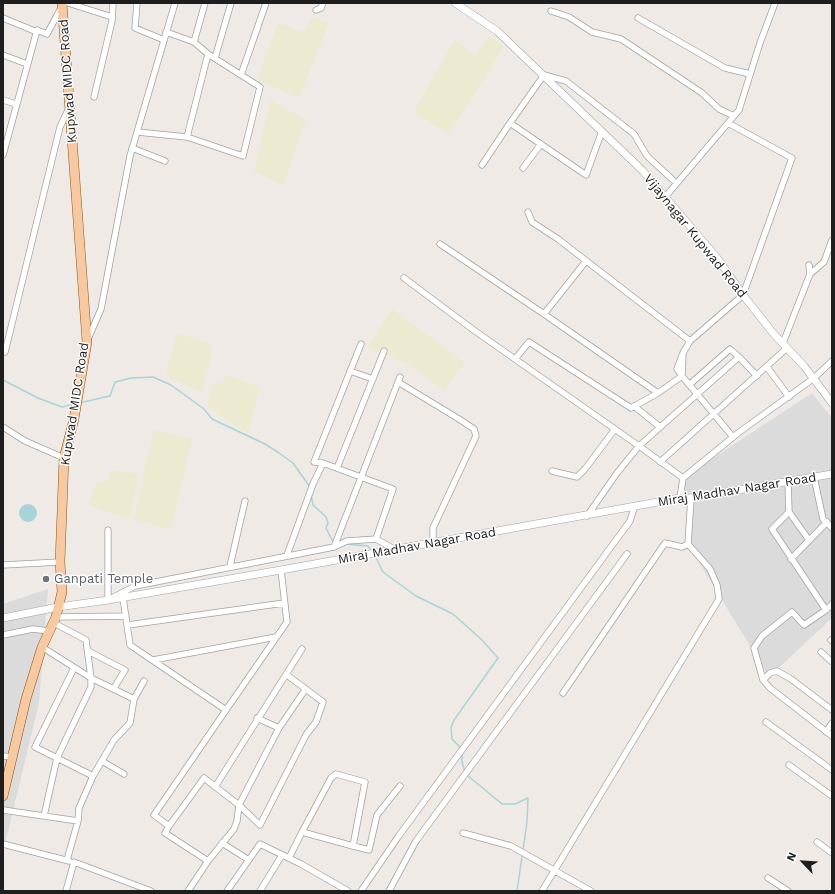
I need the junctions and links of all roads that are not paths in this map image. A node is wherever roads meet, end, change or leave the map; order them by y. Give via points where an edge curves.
1 (113, 3) edge
2 (136, 3) edge
3 (175, 3) edge
4 (205, 3) edge
5 (231, 3) edge
6 (266, 3) edge
7 (323, 3) edge
8 (455, 3) edge
9 (775, 3) edge
10 (64, 4) edge
11 (316, 10) dead end
12 (551, 11) dead end
13 (112, 17) junction
14 (3, 18) edge
15 (638, 18) dead end
16 (37, 32) junction
17 (166, 32) junction
18 (164, 40) junction
19 (194, 42) junction
20 (208, 54) junction
21 (3, 55) edge
22 (215, 58) junction
23 (27, 64) junction
24 (750, 74) junction
25 (241, 75) junction
26 (544, 75) junction
27 (94, 97) dead end
28 (3, 100) edge
29 (16, 104) junction
30 (70, 104) junction
31 (734, 116) junction
32 (510, 123) junction
33 (728, 123) junction
34 (602, 131) junction
35 (136, 132) junction
36 (187, 137) junction
37 (540, 144) junction
38 (132, 148) junction
39 (3, 155) edge
40 (165, 161) dead end
41 (482, 165) dead end
42 (523, 168) dead end
43 (673, 180) dead end
44 (666, 196) junction
45 (528, 212) dead end
46 (832, 240) edge
47 (440, 244) dead end
48 (586, 261) junction
49 (809, 266) dead end
50 (810, 274) junction
51 (404, 278) dead end
52 (743, 295) junction
53 (544, 314) junction
54 (690, 341) junction
55 (87, 342) junction
56 (361, 344) dead end
57 (785, 346) junction
58 (5, 352) dead end
59 (384, 352) dead end
60 (739, 357) junction
61 (515, 359) junction
62 (832, 361) edge
63 (767, 367) junction
64 (350, 370) junction
65 (682, 376) junction
66 (757, 376) junction
67 (814, 378) junction
68 (373, 379) junction
69 (689, 385) junction
70 (658, 392) junction
71 (696, 394) junction
72 (789, 397) junction
73 (832, 403) edge
74 (634, 406) junction
75 (713, 414) junction
76 (3, 427) edge
77 (660, 427) junction
78 (615, 429) junction
79 (733, 437) junction
80 (639, 446) junction
81 (64, 458) junction
82 (660, 462) junction
83 (323, 463) junction
84 (337, 468) junction
85 (552, 470) dead end
86 (832, 474) edge
87 (363, 476) junction
88 (814, 477) junction
89 (682, 478) junction
90 (788, 482) junction
91 (680, 498) junction
92 (691, 498) junction
93 (245, 501) dead end
94 (634, 508) junction
95 (789, 512) junction
96 (587, 516) junction
97 (826, 522) junction
98 (832, 528) edge
99 (108, 530) dead end
100 (376, 539) junction
101 (809, 540) junction
102 (433, 542) junction
103 (688, 544) junction
104 (334, 547) junction
105 (394, 549) junction
106 (627, 554) dead end
107 (287, 556) junction
108 (791, 559) junction
109 (60, 562) junction
110 (3, 565) edge
111 (230, 566) junction
112 (281, 570) junction
113 (123, 598) junction
114 (108, 600) junction
115 (284, 603) junction
116 (832, 604) edge
117 (58, 607) junction
118 (826, 610) junction
119 (126, 616) junction
120 (3, 618) edge
121 (53, 624) junction
122 (128, 625) junction
123 (3, 635) edge
124 (276, 637) junction
125 (42, 647) junction
126 (302, 649) dead end
127 (88, 651) junction
128 (821, 652) dead end
129 (153, 660) junction
130 (832, 662) edge
131 (74, 668) junction
132 (287, 676) junction
133 (91, 678) junction
134 (763, 680) junction
135 (144, 681) dead end
136 (114, 688) junction
137 (305, 690) junction
138 (563, 693) dead end
139 (134, 699) junction
140 (226, 710) junction
141 (832, 710) edge
142 (257, 718) junction
143 (766, 722) dead end
144 (832, 723) edge
145 (279, 728) junction
146 (826, 732) junction
147 (832, 736) edge
148 (7, 756) edge
149 (57, 758) junction
150 (102, 761) junction
151 (789, 765) dead end
152 (832, 770) edge
153 (124, 774) dead end
154 (93, 776) junction
155 (400, 786) dead end
156 (215, 787) junction
157 (3, 792) edge
158 (832, 796) edge
159 (239, 805) junction
160 (3, 810) edge
161 (44, 816) junction
162 (78, 821) junction
163 (169, 826) junction
164 (302, 832) junction
165 (463, 833) dead end
166 (817, 842) dead end
167 (222, 843) junction
168 (3, 844) edge
169 (353, 846) junction
170 (832, 853) edge
171 (282, 855) junction
172 (289, 858) junction
173 (67, 860) junction
174 (249, 860) junction
175 (208, 861) junction
176 (74, 862) junction
177 (555, 871) junction
178 (768, 878) dead end
179 (66, 891) edge
180 (151, 891) edge
181 (188, 891) edge
182 (227, 891) edge
183 (260, 891) edge
184 (348, 891) edge
185 (361, 891) edge
186 (389, 891) edge
187 (542, 891) edge
188 (591, 891) edge
189 (788, 891) edge

1 - 13 street
2 - 18 street via 135,28
3 - 17 street
4 - 19 street
5 - 22 street
6 - 25 street
7 - 11 street via 321,8
8 - 26 street, Vijaynagar Kupwad Road via 497,31
9 - 24 street
10 - 13 street
10 - 16 street via 47,34
10 - 30 main road, Kupwad MIDC Road
12 - 31 street via 569,17 592,32 621,39 702,93 719,109
13 - 27 street
14 - 16 street
15 - 24 street via 725,68
16 - 23 street
17 - 18 street
17 - 19 street
18 - 35 street
19 - 20 street
20 - 22 street
20 - 36 street
21 - 23 street
22 - 25 street
23 - 29 street
24 - 31 street via 740,110
25 - 36 street via 260,87 243,156
26 - 32 street
26 - 34 street, Vijaynagar Kupwad Road
26 - 43 street via 566,81 634,134 647,156
28 - 29 street
29 - 39 street
30 - 55 main road, Kupwad MIDC Road
30 - 58 street via 60,127
31 - 33 street
32 - 37 street
32 - 41 street
33 - 44 street
33 - 52 street via 792,158
34 - 37 street via 586,175
34 - 44 street, Vijaynagar Kupwad Road
35 - 36 street
35 - 38 street
37 - 42 street
38 - 40 street
38 - 55 street via 102,309
44 - 52 street, Vijaynagar Kupwad Road via 718,259
45 - 48 street via 532,222
46 - 50 street via 824,262
47 - 53 street
48 - 53 street
48 - 54 street
49 - 50 street
50 - 57 street
51 - 61 street
52 - 54 street
52 - 57 street, Vijaynagar Kupwad Road
53 - 70 street
54 - 65 street via 676,369
55 - 81 main road, Kupwad MIDC Road via 74,419
56 - 64 street
57 - 63 street
57 - 67 street, Vijaynagar Kupwad Road
59 - 68 street
60 - 66 street
60 - 69 street via 730,349
60 - 71 street
61 - 74 street via 529,342 631,408
61 - 78 street
62 - 67 street
63 - 66 street
63 - 72 street
64 - 68 street
64 - 83 street via 314,462
65 - 69 street
65 - 70 street
66 - 75 street
67 - 72 street
67 - 73 street, Vijaynagar Kupwad Road
68 - 84 street
69 - 71 street
70 - 74 street
71 - 75 street
71 - 77 street
72 - 79 street
74 - 77 street
75 - 79 street
75 - 82 street
76 - 81 street via 25,441
77 - 80 street
78 - 80 street
78 - 85 street via 577,477
79 - 89 street
80 - 82 street
80 - 96 street
81 - 109 main road, Kupwad MIDC Road
82 - 89 street
83 - 84 street
83 - 107 street
84 - 87 street
86 - 88 street, Miraj Madhav Nagar Road
87 - 100 street via 393,489
87 - 102 street via 399,379 474,430 476,436 433,528
87 - 104 street
88 - 90 street, Miraj Madhav Nagar Road
88 - 97 street via 823,519
89 - 91 street
90 - 92 street, Miraj Madhav Nagar Road
90 - 95 street
91 - 92 street, Miraj Madhav Nagar Road
91 - 94 street, Miraj Madhav Nagar Road
92 - 103 street
93 - 111 street
94 - 96 street, Miraj Madhav Nagar Road
94 - 185 street via 630,521
95 - 101 street
95 - 108 street via 772,528
96 - 102 street, Miraj Madhav Nagar Road
97 - 98 street
97 - 101 street
99 - 114 street
100 - 104 street via 346,541
100 - 105 street
101 - 108 street
102 - 105 street, Miraj Madhav Nagar Road
103 - 138 street via 682,547 665,543
103 - 177 street via 710,569 717,585 719,599
104 - 107 street
105 - 112 street, Miraj Madhav Nagar Road
106 - 186 street via 416,841
107 - 111 street
108 - 118 street
109 - 110 street
109 - 117 main road, Kupwad MIDC Road via 62,592
111 - 114 street via 135,586
112 - 113 street, Miraj Madhav Nagar Road
112 - 115 street
113 - 114 street, Miraj Madhav Nagar Road
113 - 119 street
114 - 117 street, Miraj Madhav Nagar Road
115 - 122 street
115 - 124 street via 287,622
116 - 118 street
117 - 120 street, Miraj Madhav Nagar Road
117 - 121 main road, Kupwad MIDC Road
118 - 134 street via 804,625 792,612 762,636 754,648
119 - 121 street
119 - 122 street
121 - 123 street
121 - 125 main road, Kupwad MIDC Road
121 - 127 street via 86,640
122 - 129 street via 130,645
124 - 129 street
124 - 140 street
125 - 131 street
125 - 148 main road, Kupwad MIDC Road
126 - 132 street
127 - 133 street
127 - 136 street via 125,670
128 - 130 street
129 - 140 street
131 - 133 street
131 - 149 street via 35,747
132 - 137 street
132 - 142 street
133 - 136 street
133 - 149 street via 91,686
134 - 141 street via 770,673 777,671 792,679
134 - 146 street
135 - 139 street
136 - 139 street
137 - 145 street
137 - 159 street via 323,702 316,722 306,735 260,825
139 - 150 street via 130,723 114,740
140 - 163 street via 154,815
142 - 145 street
142 - 156 street
143 - 152 street
144 - 146 street
145 - 159 street
146 - 147 street
148 - 157 main road, Kupwad MIDC Road
149 - 154 street
149 - 161 street
150 - 153 street
150 - 154 street
151 - 158 street
154 - 162 street via 79,808
155 - 169 street via 377,815 369,850
156 - 159 street
156 - 163 street via 204,778
159 - 167 street via 234,829
160 - 161 street
161 - 162 street
162 - 173 street
163 - 175 street via 165,833
164 - 169 street
164 - 169 street via 331,778 336,774 365,782
164 - 172 street
165 - 177 street via 511,846
166 - 170 street
167 - 174 street
167 - 175 street
168 - 173 street
171 - 172 street
171 - 174 street via 260,844
171 - 183 street
172 - 184 street
173 - 176 street
174 - 182 street
175 - 181 street
176 - 179 street
176 - 180 street
177 - 187 street
177 - 188 street
178 - 189 street

